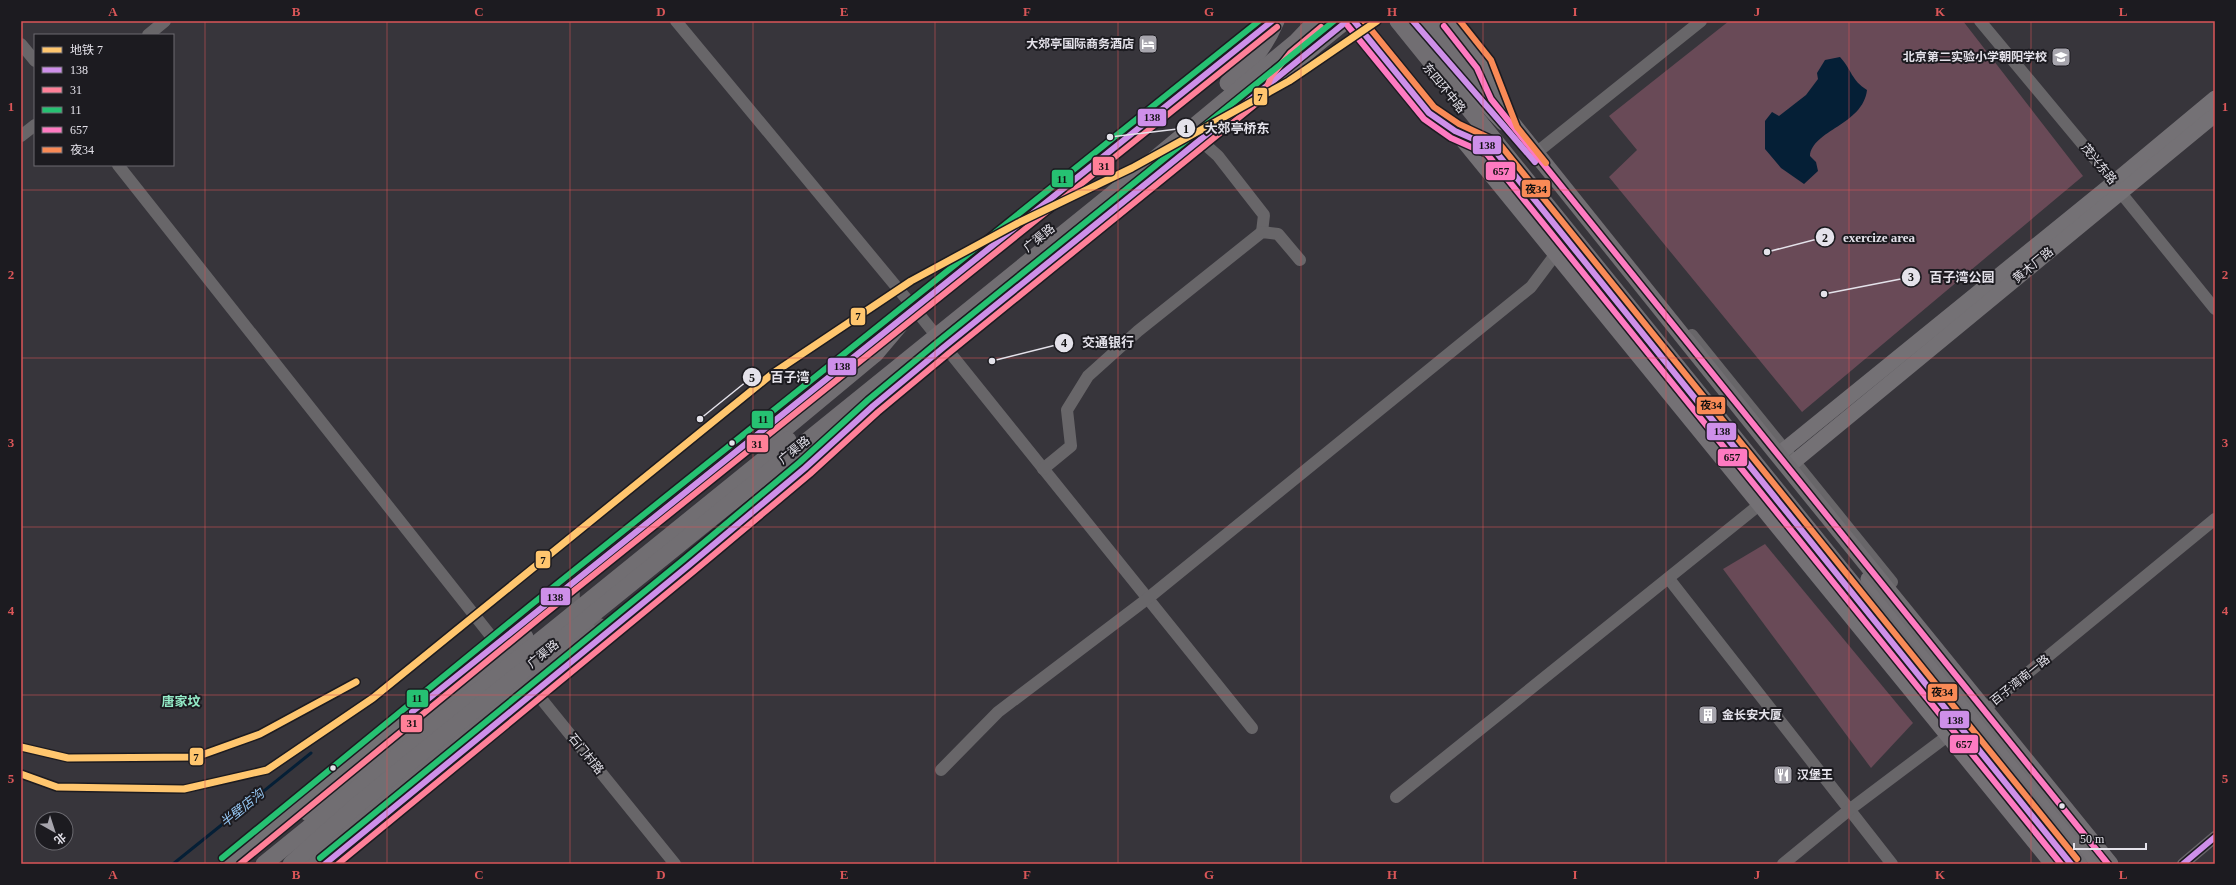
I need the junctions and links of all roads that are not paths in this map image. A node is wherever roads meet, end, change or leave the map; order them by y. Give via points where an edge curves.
1 (165, 21) edge
2 (676, 21) edge
3 (1272, 21) edge
4 (1276, 21) edge
5 (1316, 21) edge
6 (1347, 21) edge
7 (1354, 21) edge
8 (1390, 21) edge
9 (1398, 21) edge
10 (1413, 21) edge
11 (1430, 21) edge
12 (1450, 21) edge
13 (1701, 21) edge
14 (1980, 21) edge
15 (149, 34) edge
16 (21, 44) edge
17 (1284, 47) junction
18 (34, 60) edge
19 (1446, 63) junction
20 (1433, 74) junction
21 (1257, 93) junction
22 (1497, 94) junction
23 (2215, 98) edge
24 (2215, 115) edge
25 (34, 126) edge
26 (1454, 131) junction
27 (1510, 131) junction
28 (21, 136) edge
29 (1200, 140) joint
30 (1492, 147) junction
31 (1542, 149) junction
32 (119, 166) edge
33 (2118, 188) junction
34 (1262, 232) junction
35 (1555, 255) junction
36 (1300, 260) dead end
37 (914, 308) junction
38 (2215, 309) edge
39 (944, 346) junction
40 (873, 406) junction
41 (1785, 449) junction
42 (1795, 461) junction
43 (1043, 469) junction
44 (1759, 505) junction
45 (2215, 519) edge
46 (1669, 578) junction
47 (576, 579) junction
48 (1147, 599) junction
49 (611, 628) junction
50 (496, 644) junction
51 (535, 691) junction
52 (1990, 704) junction
53 (421, 705) junction
54 (1976, 715) junction
55 (1252, 728) dead end
56 (1960, 728) junction
57 (1947, 737) junction
58 (460, 753) junction
59 (941, 770) dead end
60 (1396, 797) dead end
61 (1849, 810) junction
62 (2215, 837) edge
63 (227, 864) edge
64 (259, 864) edge
65 (264, 864) edge
66 (291, 864) edge
67 (301, 864) edge
68 (325, 864) edge
69 (675, 864) edge
70 (1783, 864) edge
71 (1892, 864) edge
72 (2052, 864) edge
73 (2071, 864) edge
74 (2079, 864) edge
75 (2099, 864) edge
76 (2110, 864) edge
77 (2118, 864) edge
78 (2183, 864) edge

1 - 15 street
2 - 37 street
3 - 37 main road
4 - 65 highway, 广渠路, bridge via 1268,40 1251,64 1182,123
5 - 17 main road
5 - 66 highway, 广渠路, bridge via 1296,42 1121,187 357,805
6 - 21 main road, 广渠路
7 - 26 main road, 东四环中路 via 1430,113
8 - 20 main road, 东四环中路
9 - 74 highway, 东四环中路, bridge
10 - 19 main road, 东四环中路
11 - 76 highway, bridge
12 - 22 main road via 1484,64
13 - 31 street
14 - 33 street, 茂兴东路
16 - 18 street
17 - 21 main road via 1264,73
17 - 29 main road via 1210,109 1199,125
19 - 20 main road
19 - 27 main road, 东四环中路
20 - 30 main road, 东四环中路
21 - 39 main road, 广渠路
22 - 27 main road
22 - 31 street
23 - 33 main road
24 - 33 main road, 黄木厂路
25 - 28 street
26 - 30 main road
26 - 35 main road, 东四环中路
27 - 54 main road, 东四环中路
29 - 34 street via 1218,156 1264,215
30 - 56 main road, 东四环中路
31 - 41 street
32 - 50 street, 石门村路
33 - 38 street, 茂兴东路
33 - 41 main road
33 - 42 main road, 黄木厂路
34 - 36 street via 1278,234
34 - 43 street via 1138,331 1088,376 1067,410 1071,446
35 - 44 main road, 东四环中路
35 - 48 street via 1531,287
37 - 39 street
37 - 47 main road
37 - 64 highway, bridge via 875,354 798,419 301,819
39 - 40 main road, 广渠路
39 - 43 street
40 - 49 main road, 广渠路 via 805,468
40 - 67 highway, bridge via 799,460 324,850
41 - 42 street
42 - 52 street
43 - 48 street
44 - 46 street
44 - 57 main road, 东四环中路
45 - 52 street, 百子湾南一路
46 - 60 street
46 - 61 street
47 - 49 street via 572,592 575,605 590,622
47 - 50 main road
48 - 55 street
48 - 59 street via 998,712
49 - 51 main road, 广渠路
50 - 51 street, 石门村路
50 - 53 main road
51 - 58 main road, 广渠路
51 - 69 street, 石门村路
52 - 54 street, 百子湾南一路
52 - 77 street
53 - 58 street via 447,706 458,714 461,730
53 - 63 main road
54 - 56 street, 百子湾南一路
54 - 75 main road, 东四环中路 via 2053,814
56 - 57 street, 百子湾南一路
56 - 73 main road, 东四环中路
57 - 61 street, 百子湾南一路
57 - 72 main road, 东四环中路
58 - 68 main road, 广渠路
61 - 70 street, 百子湾南一路
61 - 71 street
62 - 78 street

